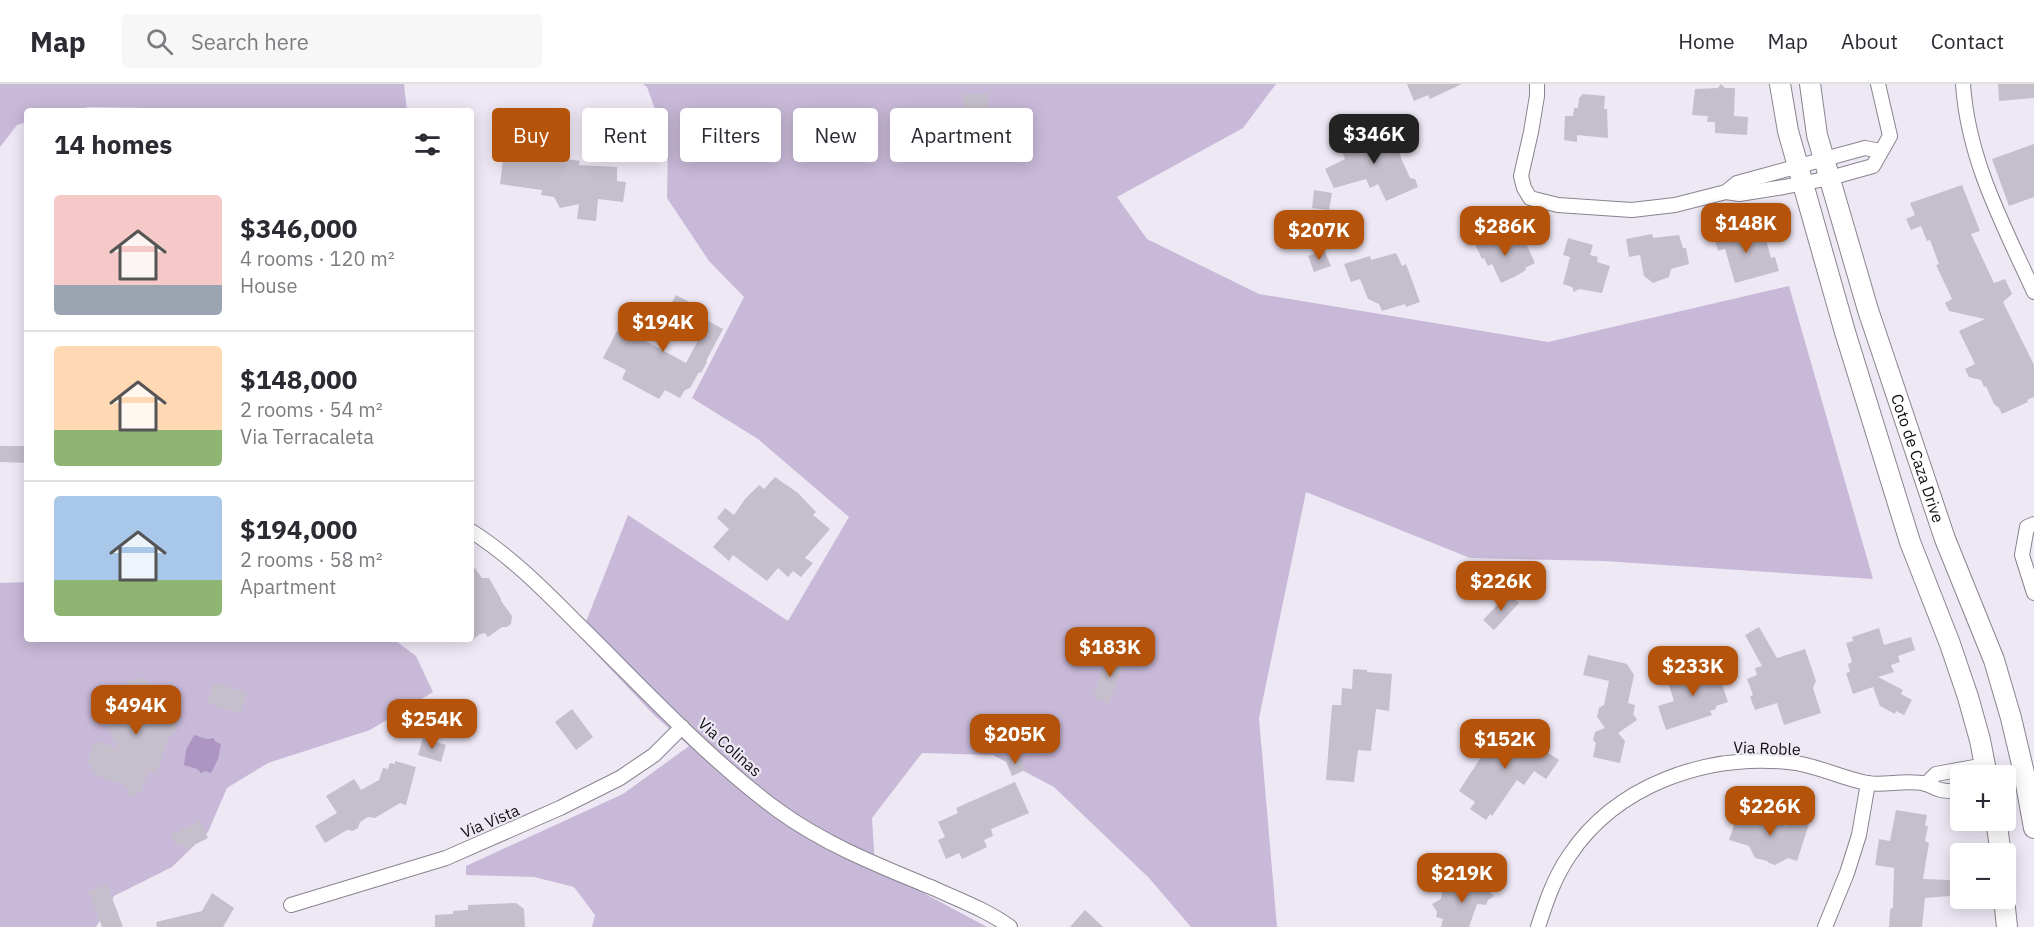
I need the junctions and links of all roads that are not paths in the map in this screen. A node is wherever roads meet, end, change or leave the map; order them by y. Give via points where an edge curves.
1 (1537, 84) edge
2 (1780, 84) edge
3 (1810, 84) edge
4 (1878, 84) edge
5 (1963, 84) edge
6 (1827, 169) junction
7 (1801, 176) junction
8 (2034, 292) edge
9 (2034, 524) edge
10 (474, 533) edge
11 (2034, 593) edge
12 (682, 727) junction
13 (1985, 765) edge
14 (1950, 773) edge
15 (1868, 783) junction
16 (1926, 784) junction
17 (1950, 791) edge
18 (2034, 828) edge
19 (291, 905) dead end
20 (2005, 909) edge
21 (1010, 927) edge
22 (1538, 927) edge
23 (1825, 927) edge
24 (2007, 927) edge

1 - 7 street via 1532,132 1521,176 1530,198 1558,205 1632,210 1675,205 1726,192 1737,183
2 - 7 main road, Coto de Caza Drive
3 - 6 main road, Coto de Caza Drive via 1817,135
4 - 6 street via 1890,136 1873,165
5 - 8 street via 1971,142 1990,197
6 - 7 street
6 - 18 main road, Coto de Caza Drive via 1868,310 1945,539 1994,660 2012,718
7 - 13 main road, Coto de Caza Drive via 1893,489 1968,697
9 - 11 street via 2027,527 2022,555
10 - 12 street, Via Colinas via 534,580
12 - 19 street, Via Vista via 654,755 620,778 560,808 446,858
12 - 21 street, Via Colinas via 779,812 838,848 967,903
14 - 16 street, Via Roble via 1936,774
15 - 16 street, Via Roble
15 - 22 street, Via Roble via 1789,762 1744,760 1705,766 1664,779 1627,800 1588,832 1553,885
15 - 23 street via 1859,836
16 - 17 street, Via Roble
20 - 24 main road

